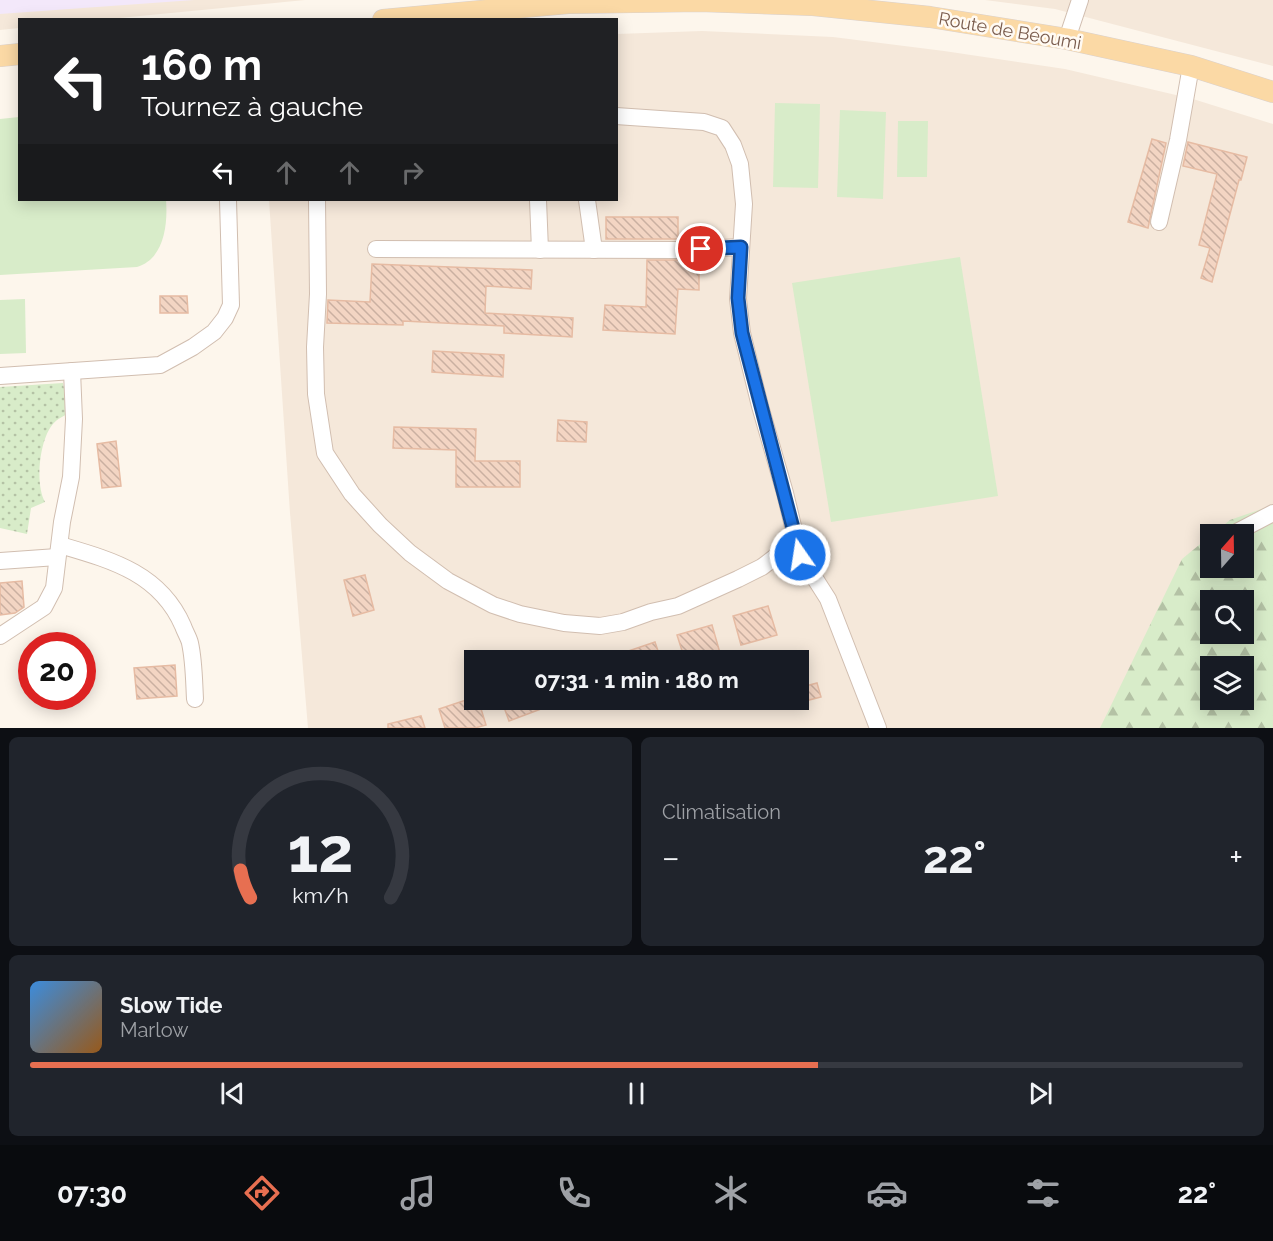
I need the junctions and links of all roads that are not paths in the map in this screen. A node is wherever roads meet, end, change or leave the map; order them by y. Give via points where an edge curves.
1 (654, 0) edge
2 (1080, 0) edge
3 (540, 2) edge
4 (568, 11) edge
5 (400, 18) edge
6 (1067, 39) junction
7 (18, 54) edge
8 (0, 56) edge
9 (1191, 66) junction
10 (1273, 92) edge
11 (618, 116) edge
12 (228, 201) edge
13 (317, 201) edge
14 (538, 201) edge
15 (587, 201) edge
16 (1159, 222) dead end
17 (741, 247) junction
18 (376, 249) dead end
19 (540, 250) junction
20 (594, 250) junction
21 (72, 371) junction
22 (0, 375) edge
23 (1273, 513) edge
24 (1252, 524) edge
25 (795, 536) junction
26 (59, 551) junction
27 (0, 561) edge
28 (0, 636) edge
29 (195, 699) dead end
30 (878, 728) edge

1 - 4 main road, Route de Béoumi
1 - 6 main road, Route de Béoumi via 813,5 930,17
2 - 6 street
3 - 4 main road, Route de Béoumi
3 - 5 main road, Route de Béoumi
6 - 9 main road, Route de Béoumi
7 - 8 main road
9 - 10 main road, Route de Béoumi
9 - 16 street
11 - 17 street via 704,122 722,128 741,164
12 - 21 street via 231,305 214,332 160,365
13 - 25 street via 316,394 325,453 352,494 380,525 448,581 493,605 520,614 600,626 678,606 738,579 780,554
14 - 19 street
15 - 20 street
17 - 20 street
17 - 25 street via 738,298 742,333
18 - 19 street
19 - 20 street
21 - 22 street
21 - 26 street via 70,477
23 - 24 street
25 - 30 street via 800,555 828,599
26 - 27 street
26 - 28 street via 54,588 44,607
26 - 29 street via 99,556 144,577 164,594 190,643

